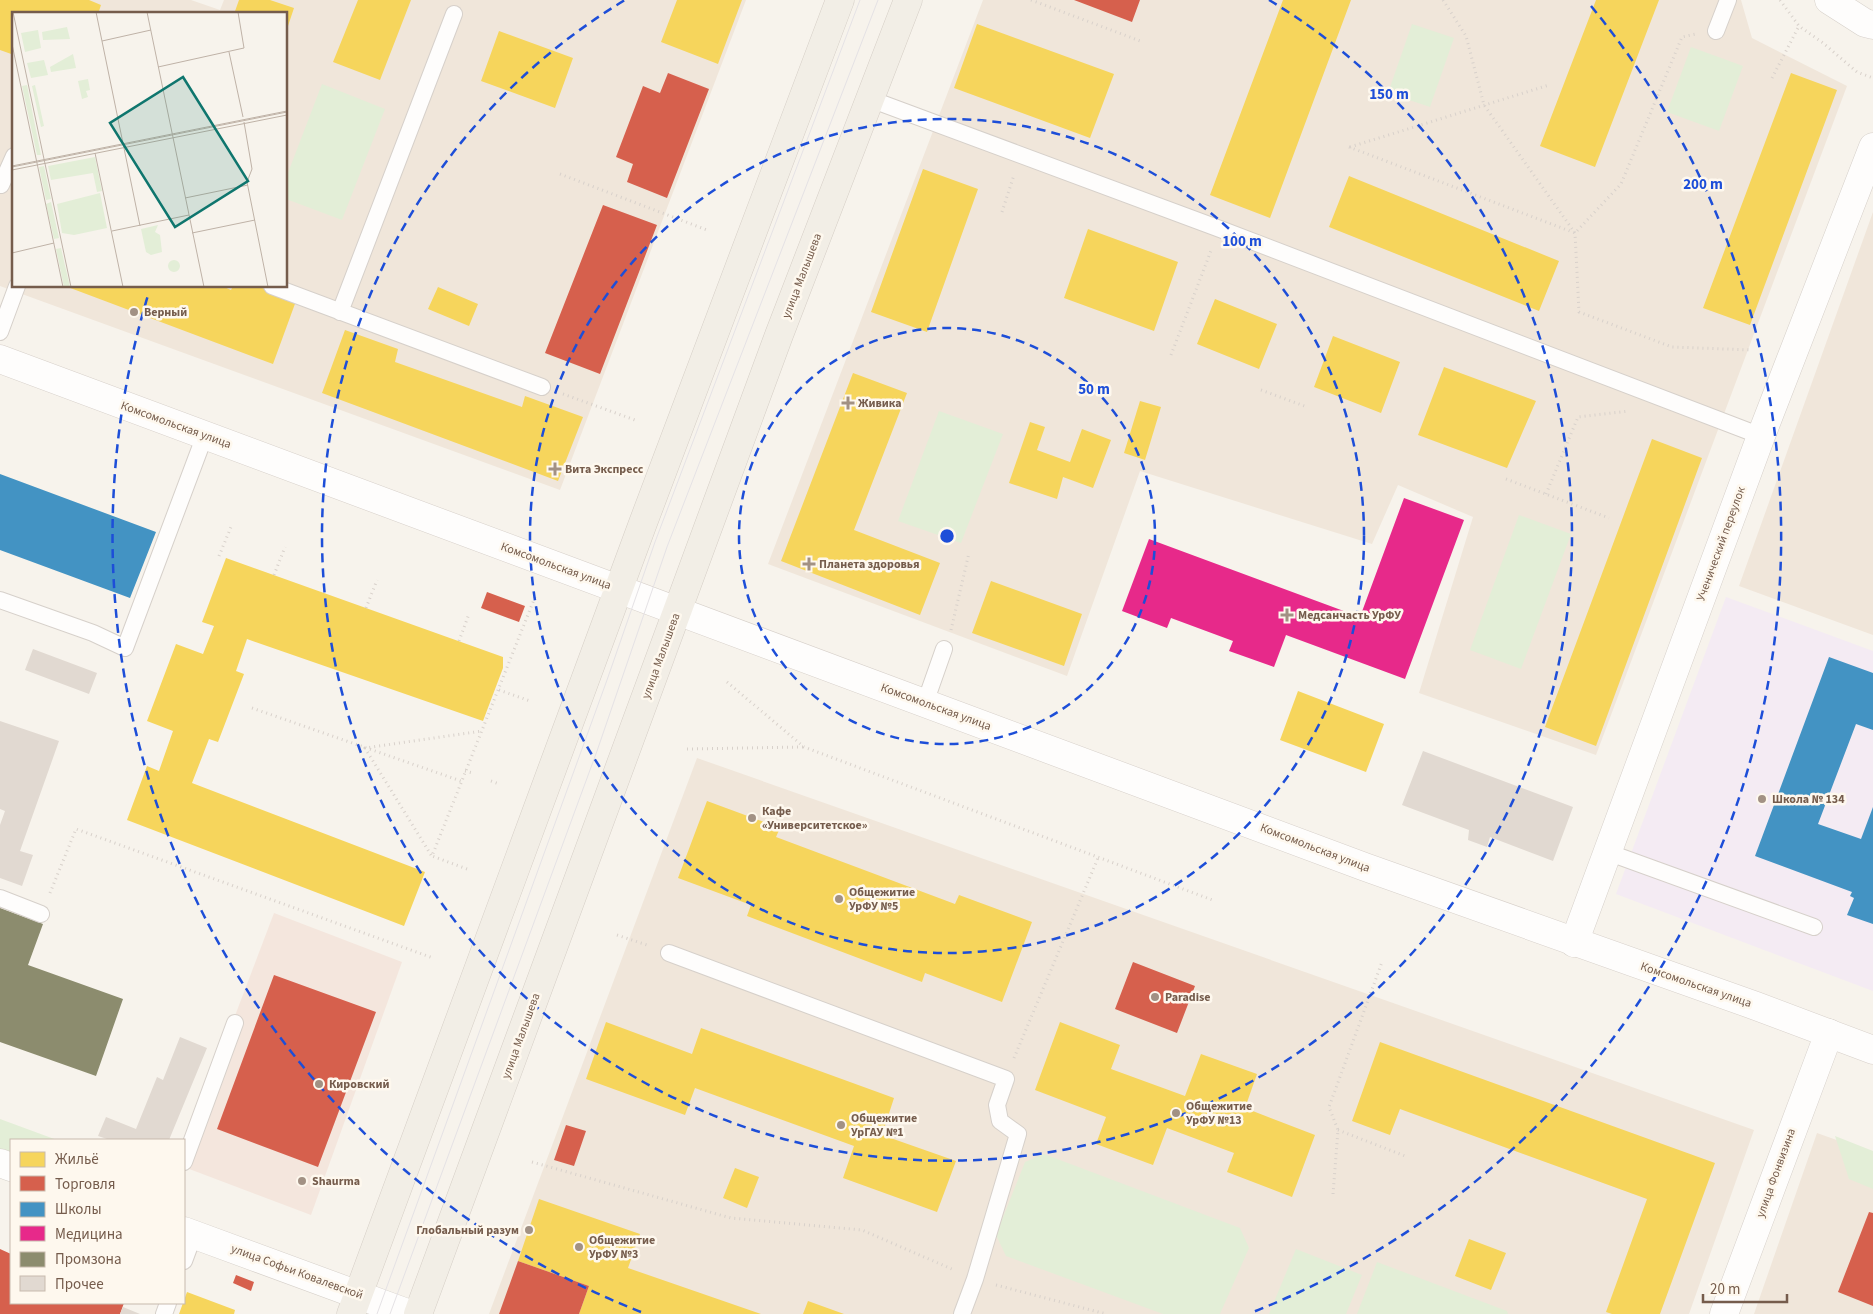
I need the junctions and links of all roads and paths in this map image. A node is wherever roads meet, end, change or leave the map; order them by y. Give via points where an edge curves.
1 (840, 0) edge
2 (908, 0) edge
3 (1031, 0) edge
4 (1443, 0) edge
5 (1728, 0) edge
6 (1780, 0) edge
7 (1829, 0) edge
8 (454, 14) dead end
9 (1873, 25) edge
10 (1799, 26) junction
11 (1716, 31) joint
12 (1143, 42) dead end
13 (1772, 78) dead end
14 (1873, 78) edge
15 (1549, 85) dead end
16 (870, 99) junction
17 (1484, 105) junction
18 (1873, 148) edge
19 (1022, 154) junction
20 (12, 163) edge
21 (560, 174) dead end
22 (5, 187) edge
23 (1002, 212) dead end
24 (1220, 229) junction
25 (707, 230) dead end
26 (1575, 233) junction
27 (16, 288) edge
28 (277, 288) edge
29 (340, 312) junction
30 (0, 332) edge
31 (1752, 350) dead end
32 (1171, 355) dead end
33 (0, 359) edge
34 (542, 387) joint
35 (1261, 390) dead end
36 (1307, 407) dead end
37 (1630, 410) dead end
38 (635, 420) dead end
39 (205, 435) junction
40 (1761, 436) junction
41 (1506, 479) dead end
42 (1546, 494) junction
43 (1609, 518) dead end
44 (231, 527) dead end
45 (285, 546) dead end
46 (969, 554) dead end
47 (220, 556) dead end
48 (274, 575) dead end
49 (377, 580) dead end
50 (618, 589) junction
51 (535, 598) dead end
52 (0, 600) edge
53 (366, 608) dead end
54 (678, 610) junction
55 (469, 614) dead end
56 (459, 641) dead end
57 (944, 649) joint
58 (727, 682) dead end
59 (499, 690) junction
60 (530, 701) dead end
61 (925, 702) junction
62 (252, 708) dead end
63 (482, 731) junction
64 (804, 747) junction
65 (365, 748) junction
66 (687, 749) dead end
67 (465, 770) junction
68 (473, 773) dead end
69 (491, 781) dead end
70 (461, 782) junction
71 (500, 784) dead end
72 (1607, 852) junction
73 (432, 856) junction
74 (1098, 858) junction
75 (467, 869) dead end
76 (0, 898) edge
77 (1215, 901) dead end
78 (41, 914) joint
79 (1814, 927) dead end
80 (617, 935) dead end
81 (1574, 943) junction
82 (669, 953) joint
83 (433, 958) dead end
84 (1382, 962) dead end
85 (235, 1023) dead end
86 (1829, 1033) junction
87 (1873, 1050) edge
88 (1006, 1079) junction
89 (1338, 1130) junction
90 (1405, 1156) dead end
91 (185, 1159) edge
92 (532, 1162) dead end
93 (1333, 1194) dead end
94 (189, 1232) edge
95 (185, 1254) edge
96 (975, 1279) junction
97 (355, 1304) edge
98 (410, 1314) edge
99 (418, 1314) edge
100 (962, 1314) edge
101 (1106, 1314) edge
102 (1724, 1314) edge

1 - 50 main road
2 - 16 main road, улица Малышева
3 - 12 path
4 - 17 path via 1466,36
5 - 11 lane
6 - 10 path
7 - 9 main road
8 - 29 lane
10 - 13 path
10 - 14 path via 1857,72
11 - 26 path via 1682,37 1622,184
15 - 17 path
16 - 19 lane
16 - 54 main road, улица Малышева
17 - 26 path
17 - 26 path via 1349,147
18 - 40 main road, Ученический переулок
19 - 23 path
19 - 24 lane
20 - 22 lane
21 - 25 path
24 - 32 path
24 - 40 lane
26 - 31 path via 1579,312 1672,347
27 - 30 lane
28 - 29 lane
29 - 34 lane
33 - 39 main road, Комсомольская улица
34 - 38 path
35 - 36 path
37 - 42 path via 1578,417
39 - 50 main road, Комсомольская улица
39 - 52 lane via 125,648
40 - 72 main road, Ученический переулок
41 - 42 path
42 - 43 path
44 - 47 path
45 - 48 path
46 - 57 path via 954,622
49 - 53 path
50 - 54 main road, Комсомольская улица
50 - 97 main road
51 - 59 path
54 - 61 main road, Комсомольская улица
54 - 99 main road, улица Малышева
55 - 56 path
57 - 61 lane
58 - 64 path
59 - 60 path
59 - 63 path
61 - 81 main road, Комсомольская улица
62 - 65 path
63 - 65 path
63 - 67 path
64 - 66 path
64 - 74 path
65 - 70 path
65 - 73 path
67 - 68 path
67 - 70 path
69 - 71 path
70 - 73 path
72 - 79 lane
72 - 81 main road, Ученический переулок
73 - 75 path
74 - 77 path
74 - 88 path
76 - 78 lane
78 - 83 path via 76,829
80 - 82 path
81 - 86 main road, Комсомольская улица
82 - 88 lane
84 - 89 path via 1329,1107
85 - 91 lane
86 - 87 main road, Комсомольская улица
86 - 102 main road, улица Фонвизина
88 - 96 lane via 997,1105 1000,1121 1018,1134
89 - 90 path
89 - 93 path
92 - 96 path via 731,1218 862,1230
94 - 95 lane
94 - 97 main road, улица Софьи Ковалевской
96 - 100 lane
96 - 101 path
97 - 98 main road, улица Софьи Ковалевской

